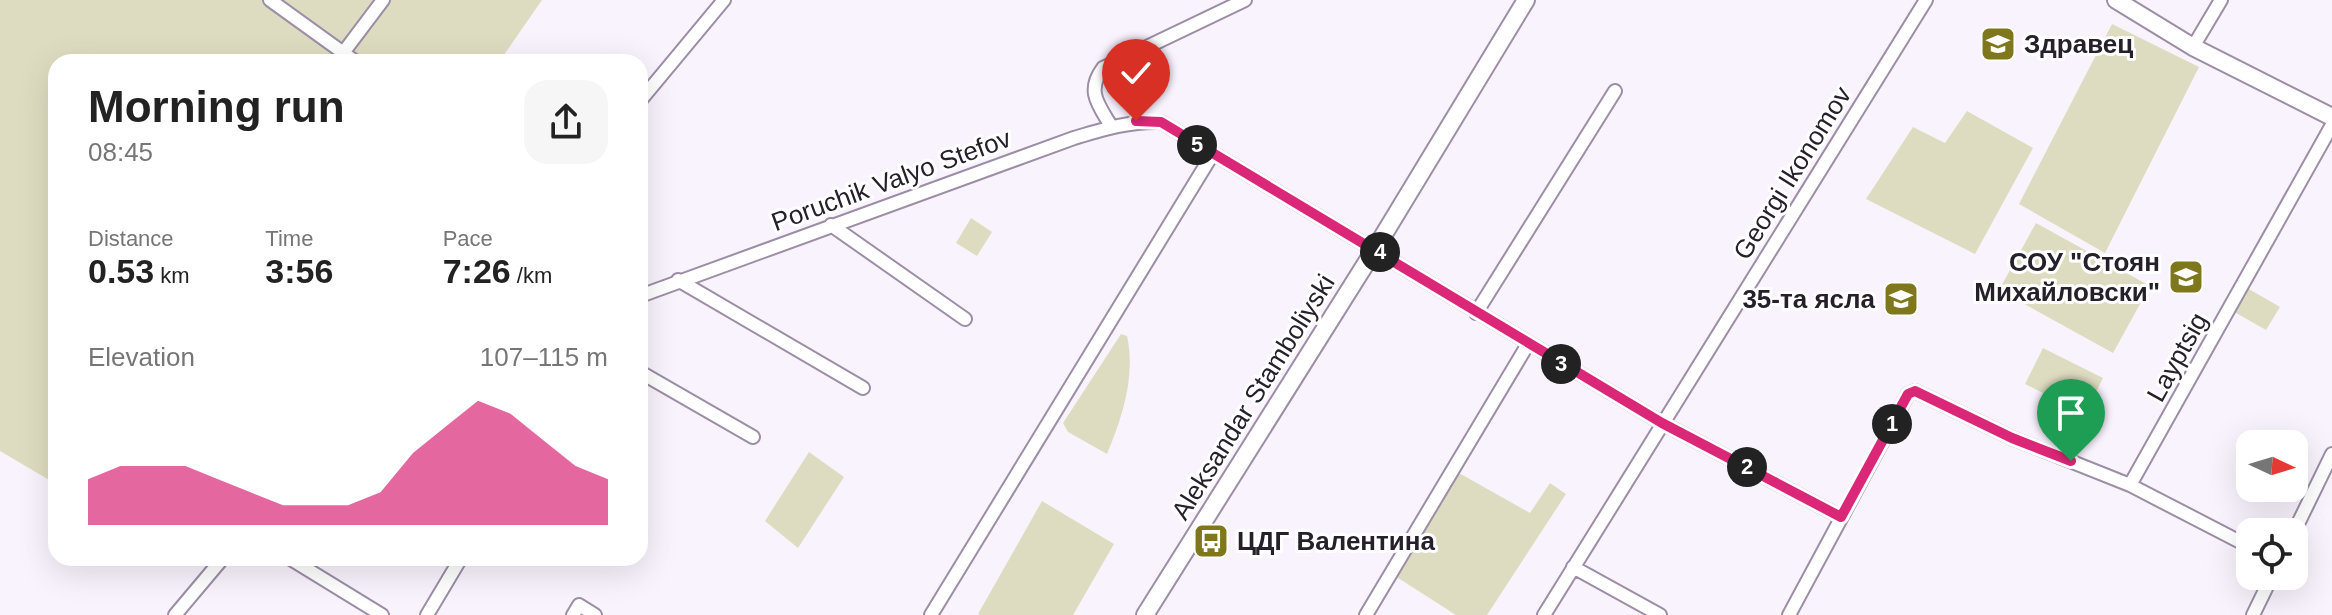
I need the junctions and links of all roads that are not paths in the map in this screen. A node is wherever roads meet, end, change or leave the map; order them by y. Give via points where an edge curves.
1 (270, 0) edge
2 (383, 0) edge
3 (724, 0) edge
4 (1245, 0) edge
5 (1526, 0) edge
6 (1926, 0) edge
7 (2116, 0) edge
8 (2221, 0) edge
9 (2193, 47) junction
10 (343, 53) joint
11 (648, 91) edge
12 (1615, 91) dead end
13 (2332, 117) edge
14 (2332, 125) edge
15 (1111, 126) junction
16 (1212, 155) junction
17 (831, 225) junction
18 (1375, 249) junction
19 (678, 280) junction
20 (648, 293) edge
21 (1476, 313) junction
22 (965, 319) dead end
23 (1528, 344) junction
24 (648, 377) edge
25 (863, 388) dead end
26 (1662, 423) junction
27 (753, 437) dead end
28 (2332, 454) edge
29 (2130, 485) junction
30 (1841, 517) junction
31 (2301, 518) edge
32 (2236, 540) edge
33 (216, 566) edge
34 (302, 566) edge
35 (456, 566) edge
36 (1573, 567) junction
37 (2265, 590) edge
38 (576, 610) edge
39 (175, 615) edge
40 (382, 615) edge
41 (427, 615) edge
42 (595, 615) edge
43 (931, 615) edge
44 (1145, 615) edge
45 (1366, 615) edge
46 (1544, 615) edge
47 (1660, 615) edge
48 (1789, 615) edge
49 (2253, 615) edge

1 - 10 street
2 - 10 street
3 - 11 street
4 - 15 street via 1103,68 1093,90
5 - 18 street, Aleksandar Stamboliyski
6 - 26 street, Georgi Ikonomov
7 - 9 street
8 - 9 street
9 - 13 street
12 - 21 street
14 - 29 street, Layptsig
15 - 16 street, Poruchik Valyo Stefov via 1161,122
15 - 17 street, Poruchik Valyo Stefov
16 - 18 street
16 - 43 street
17 - 19 street, Poruchik Valyo Stefov
17 - 22 street
18 - 21 street
18 - 44 street, Aleksandar Stamboliyski
19 - 20 street, Poruchik Valyo Stefov
19 - 25 street
21 - 23 street
23 - 26 street
23 - 45 street
24 - 27 street
26 - 30 street
26 - 36 street, Georgi Ikonomov
28 - 31 street
29 - 30 street via 2012,438 1915,391 1908,394
29 - 32 street
30 - 48 street
33 - 39 street
34 - 40 street
35 - 41 street
36 - 46 street, Georgi Ikonomov
36 - 47 street
37 - 49 street
38 - 42 street

